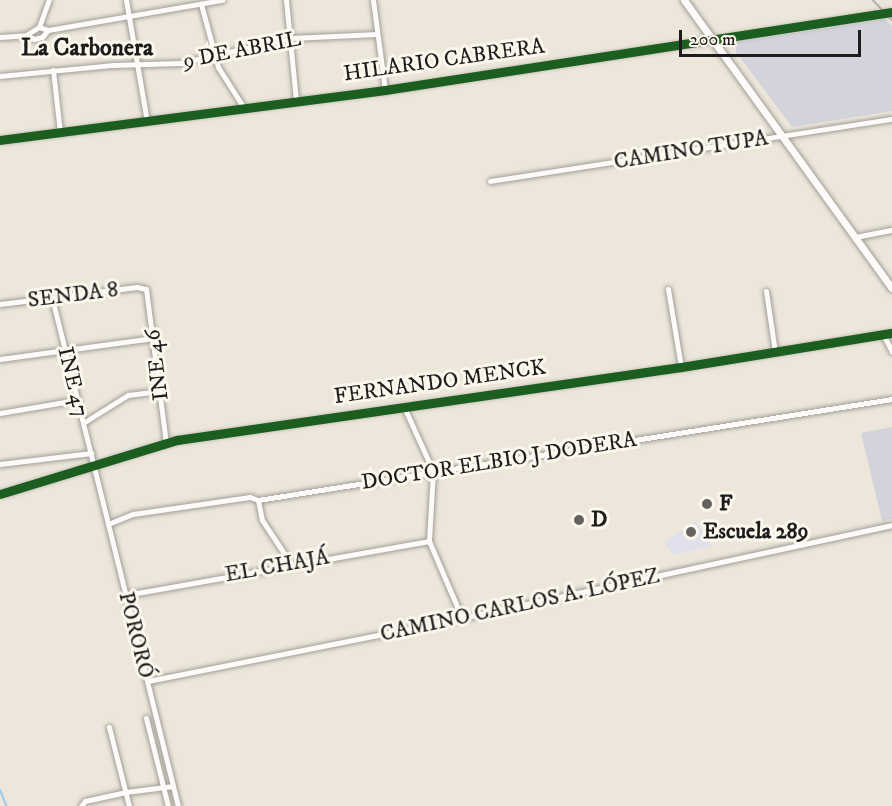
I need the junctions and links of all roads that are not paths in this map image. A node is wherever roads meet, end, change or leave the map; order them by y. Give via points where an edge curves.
1 (49, 0) edge
2 (126, 0) edge
3 (222, 0) edge
4 (286, 0) edge
5 (373, 0) edge
6 (684, 0) edge
7 (201, 4) junction
8 (892, 12) edge
9 (129, 16) junction
10 (39, 27) junction
11 (48, 30) junction
12 (377, 34) junction
13 (26, 35) junction
14 (0, 37) edge
15 (291, 38) junction
16 (713, 41) junction
17 (214, 57) junction
18 (138, 66) junction
19 (53, 70) junction
20 (0, 76) edge
21 (385, 90) junction
22 (296, 101) junction
23 (244, 108) junction
24 (892, 119) edge
25 (147, 121) junction
26 (60, 132) junction
27 (782, 136) junction
28 (0, 140) edge
29 (490, 181) dead end
30 (892, 230) edge
31 (855, 237) junction
32 (892, 288) edge
33 (146, 289) joint
34 (668, 289) dead end
35 (766, 291) dead end
36 (52, 298) junction
37 (0, 304) edge
38 (892, 333) edge
39 (883, 334) junction
40 (154, 338) junction
41 (64, 350) junction
42 (775, 352) junction
43 (892, 352) edge
44 (0, 359) edge
45 (681, 367) junction
46 (160, 391) junction
47 (892, 399) edge
48 (77, 400) junction
49 (404, 407) junction
50 (0, 413) edge
51 (83, 423) junction
52 (166, 442) junction
53 (91, 453) junction
54 (0, 464) edge
55 (93, 465) junction
56 (433, 471) junction
57 (0, 494) edge
58 (258, 500) junction
59 (108, 524) junction
60 (892, 525) edge
61 (429, 541) junction
62 (291, 564) junction
63 (126, 595) junction
64 (462, 618) junction
65 (148, 681) junction
66 (146, 718) dead end
67 (109, 727) dead end
68 (173, 786) junction
69 (164, 787) junction
70 (126, 792) junction
71 (81, 806) edge
72 (129, 806) edge
73 (168, 806) edge
74 (178, 806) edge

1 - 10 street
2 - 9 street
3 - 7 street
4 - 15 street
5 - 12 street
6 - 16 main road
7 - 9 street
7 - 17 street
8 - 16 street, HILARIO CABRERA
9 - 11 street
9 - 18 street
10 - 11 street
10 - 13 street
11 - 13 street via 38,38
12 - 15 street, 9 DE ABRIL
12 - 21 street
13 - 14 street
15 - 17 street, 9 DE ABRIL
15 - 22 street
16 - 21 street, HILARIO CABRERA
16 - 27 main road
17 - 18 street, 9 DE ABRIL
17 - 23 street
18 - 19 street, 9 DE ABRIL
18 - 25 street
19 - 20 street, 9 DE ABRIL
19 - 26 street
21 - 22 street, HILARIO CABRERA
22 - 23 street, HILARIO CABRERA
23 - 25 street, HILARIO CABRERA
24 - 27 street, CAMINO TUPA
25 - 26 street, HILARIO CABRERA
26 - 28 street, HILARIO CABRERA
27 - 29 street, CAMINO TUPA
27 - 31 main road
30 - 31 street
31 - 32 main road
33 - 36 street, SENDA 8
33 - 40 street, INE 46
34 - 45 street
35 - 42 street
36 - 37 street, SENDA 8
36 - 41 street, INE 47
38 - 39 street, FERNANDO MENCK
39 - 42 street, FERNANDO MENCK
39 - 43 street
40 - 41 street
40 - 46 street, INE 46
41 - 44 street
41 - 48 street, INE 47
42 - 45 street, FERNANDO MENCK
45 - 49 street, FERNANDO MENCK
46 - 51 street via 128,395
46 - 52 street, INE 46
47 - 56 street, DOCTOR ELBIO J DODERA
48 - 50 street
48 - 51 street, INE 47
49 - 52 street, FERNANDO MENCK
49 - 56 street
51 - 53 street, INE 47
52 - 55 street, FERNANDO MENCK
53 - 54 street
53 - 55 street, INE 47
55 - 57 street, FERNANDO MENCK
55 - 59 street, PORORÓ
56 - 58 street, DOCTOR ELBIO J DODERA
56 - 61 street
58 - 59 street, DOCTOR ELBIO J DODERA via 250,497 133,514
58 - 62 street via 262,520
59 - 63 street, PORORÓ
60 - 64 street, CAMINO CARLOS A. LÓPEZ
61 - 62 street, EL CHAJÁ
61 - 64 street
62 - 63 street, EL CHAJÁ
63 - 65 street, PORORÓ
64 - 65 street, CAMINO CARLOS A. LÓPEZ
65 - 68 street, PORORÓ
66 - 69 street
67 - 70 street
68 - 69 street
68 - 74 street, PORORÓ
69 - 70 street
69 - 73 street
70 - 71 street via 85,801
70 - 72 street

